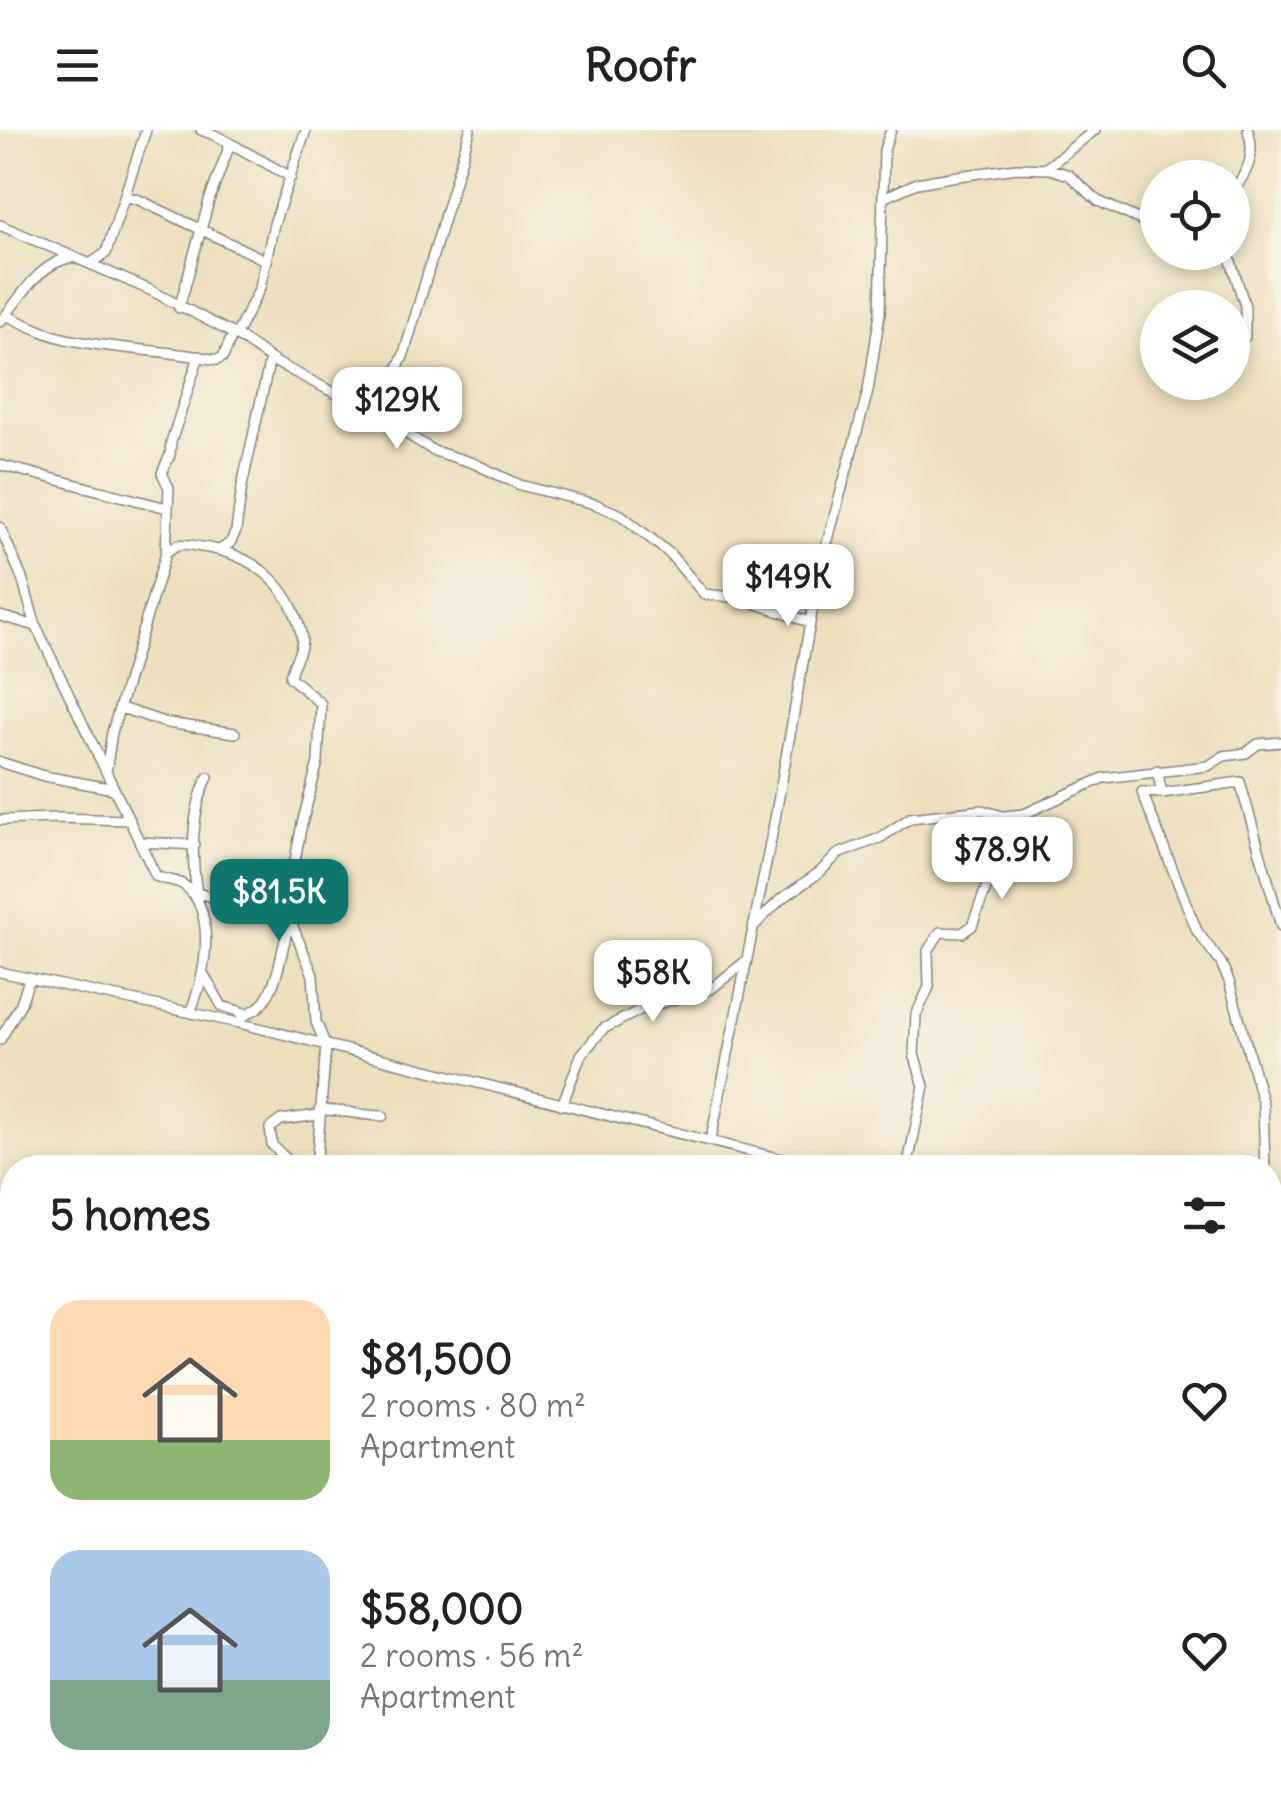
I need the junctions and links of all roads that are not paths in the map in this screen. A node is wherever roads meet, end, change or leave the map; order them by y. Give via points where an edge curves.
1 (146, 130) edge
2 (201, 130) edge
3 (306, 130) edge
4 (470, 130) edge
5 (890, 130) edge
6 (1095, 130) edge
7 (1248, 130) edge
8 (230, 144) junction
9 (1250, 166) edge
10 (1045, 169) junction
11 (291, 177) junction
12 (124, 196) junction
13 (882, 198) junction
14 (1140, 220) edge
15 (0, 226) edge
16 (200, 229) junction
17 (106, 252) junction
18 (78, 257) junction
19 (267, 260) junction
20 (90, 264) junction
21 (108, 272) junction
22 (179, 308) junction
23 (3, 318) edge
24 (234, 335) junction
25 (199, 356) junction
26 (270, 359) junction
27 (377, 415) junction
28 (0, 465) edge
29 (167, 508) junction
30 (0, 527) edge
31 (220, 549) junction
32 (166, 553) junction
33 (0, 616) edge
34 (809, 622) junction
35 (36, 626) junction
36 (120, 708) junction
37 (235, 733) dead end
38 (1281, 742) edge
39 (0, 762) edge
40 (1157, 770) junction
41 (106, 772) junction
42 (1130, 773) junction
43 (208, 777) dead end
44 (114, 788) junction
45 (1142, 792) junction
46 (1162, 793) junction
47 (1013, 816) junction
48 (0, 820) edge
49 (130, 820) junction
50 (141, 842) junction
51 (195, 845) junction
52 (194, 892) junction
53 (289, 918) junction
54 (1281, 926) edge
55 (752, 928) junction
56 (747, 960) junction
57 (0, 972) edge
58 (204, 975) junction
59 (29, 980) junction
60 (190, 1012) junction
61 (242, 1018) junction
62 (0, 1040) edge
63 (326, 1046) junction
64 (562, 1105) junction
65 (319, 1112) junction
66 (383, 1116) dead end
67 (711, 1139) junction
68 (282, 1155) edge
69 (317, 1155) edge
70 (769, 1155) edge
71 (910, 1155) edge
72 (1265, 1155) edge

1 - 12 street
2 - 8 street
3 - 11 street
4 - 27 street via 404,354
5 - 13 street
6 - 10 street
7 - 9 street
8 - 11 street
8 - 16 street
10 - 13 street via 951,177
10 - 14 street via 1069,175 1098,201
11 - 19 street
12 - 16 street
12 - 17 street
13 - 34 street via 880,313 868,391
15 - 18 street
16 - 19 street
16 - 22 street
17 - 20 street
17 - 21 street
18 - 20 street
18 - 23 street via 50,265
19 - 24 street
20 - 21 street
21 - 22 street
22 - 24 street
23 - 25 street via 69,340
24 - 25 street via 220,358
24 - 26 street
25 - 29 street via 162,473 169,486
26 - 27 street
26 - 31 street via 236,531
27 - 34 street via 434,451 621,516 669,553 704,594 740,598
28 - 29 street
29 - 32 street
30 - 35 street
31 - 32 street via 177,544
31 - 53 street via 245,558 285,591 302,641 290,677 320,704 318,762
32 - 36 street
33 - 35 street
34 - 55 street
35 - 41 street
36 - 37 street
36 - 41 street
38 - 40 street via 1258,744 1208,766
39 - 44 street
40 - 42 street
40 - 46 street
41 - 44 street
42 - 45 street
42 - 47 street
43 - 51 street
44 - 49 street
45 - 46 street
45 - 72 street via 1197,931 1229,981 1263,1105
46 - 54 street via 1240,782
47 - 55 street via 982,810 910,818 842,851
47 - 71 street via 974,922 962,933 938,934 928,951 929,987 916,1015 914,1054 924,1086
48 - 49 street
49 - 50 street
50 - 51 street
50 - 52 street via 156,876
51 - 52 street
52 - 53 street via 228,901 269,895
52 - 58 street
53 - 61 street via 284,957 268,994
53 - 63 street via 313,975 316,1022
55 - 56 street
56 - 64 street via 710,988 603,1029 582,1055
56 - 67 street
57 - 59 street
58 - 60 street
58 - 61 street via 222,1006
59 - 60 street
59 - 62 street
60 - 61 street
61 - 63 street
63 - 64 street
63 - 65 street
64 - 67 street
65 - 66 street
65 - 68 street via 270,1128 272,1145
65 - 69 street
67 - 70 street

